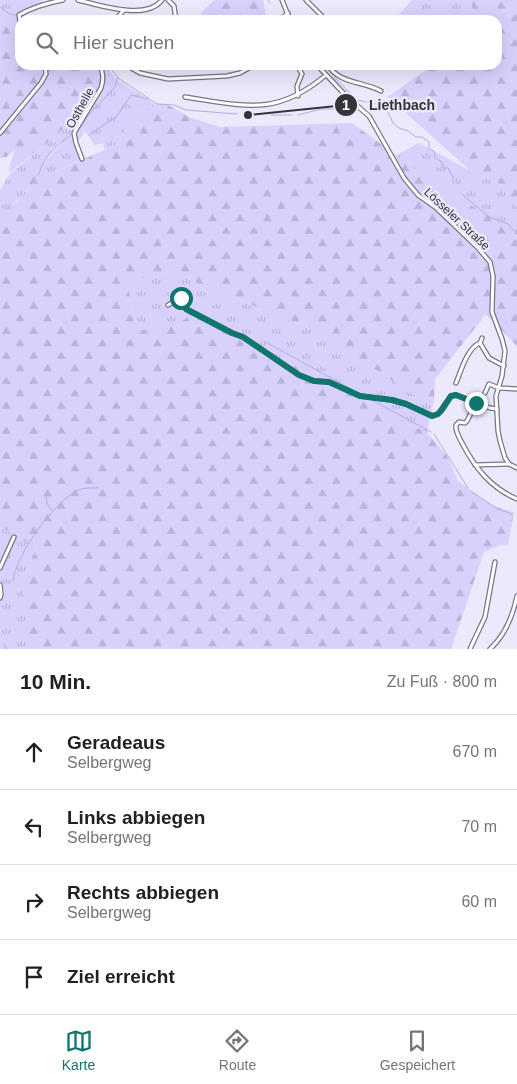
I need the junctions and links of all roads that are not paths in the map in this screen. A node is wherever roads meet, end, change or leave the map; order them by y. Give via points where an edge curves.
1 (63, 0) edge
2 (78, 0) edge
3 (162, 0) edge
4 (168, 0) edge
5 (282, 0) edge
6 (306, 0) edge
7 (125, 10) junction
8 (288, 13) joint
9 (21, 15) edge
10 (120, 15) edge
11 (175, 15) edge
12 (286, 15) edge
13 (321, 15) edge
14 (46, 70) edge
15 (102, 70) edge
16 (134, 70) edge
17 (244, 70) edge
18 (300, 70) edge
19 (322, 70) edge
20 (331, 70) edge
21 (326, 75) junction
22 (381, 91) dead end
23 (298, 96) junction
24 (185, 97) dead end
25 (0, 132) edge
26 (82, 159) dead end
27 (168, 305) dead end
28 (482, 338) dead end
29 (480, 343) junction
30 (504, 366) junction
31 (456, 383) dead end
32 (499, 388) junction
33 (517, 390) edge
34 (485, 393) dead end
35 (476, 403) junction
36 (496, 409) junction
37 (509, 464) junction
38 (475, 465) junction
39 (517, 468) edge
40 (517, 499) edge
41 (14, 537) dead end
42 (496, 562) dead end
43 (0, 568) edge
44 (0, 585) edge
45 (517, 596) edge
46 (0, 598) edge
47 (470, 649) edge
48 (490, 649) edge

1 - 9 street
2 - 7 street
3 - 7 street via 156,6 143,10
4 - 11 street via 174,6
5 - 8 street
6 - 13 street
7 - 10 street
8 - 12 street
14 - 25 street via 42,83
15 - 26 street, Osthelle via 102,88 74,133
16 - 17 street via 168,78 227,76
18 - 23 street
19 - 21 street, Lösseler Straße
20 - 22 street via 340,77
21 - 23 street
21 - 30 street, Lösseler Straße via 369,116 404,178 418,196 453,224 490,262 492,312 503,342
23 - 24 street via 264,106
27 - 35 street via 181,298 186,309 243,337 299,375 329,382 360,396 392,400 432,416 441,411 451,396
28 - 29 street
29 - 30 street via 489,358
29 - 31 street via 471,351
30 - 32 street, Lösseler Straße
32 - 33 street
32 - 34 street via 489,384
32 - 36 street, Lösseler Straße
35 - 36 street
35 - 38 street via 467,421 458,422 455,428
36 - 37 street, Lösseler Straße via 500,441
37 - 38 street
37 - 39 street
38 - 40 street via 496,488
41 - 43 street
42 - 47 street via 485,617
44 - 46 street
45 - 48 street via 510,621

